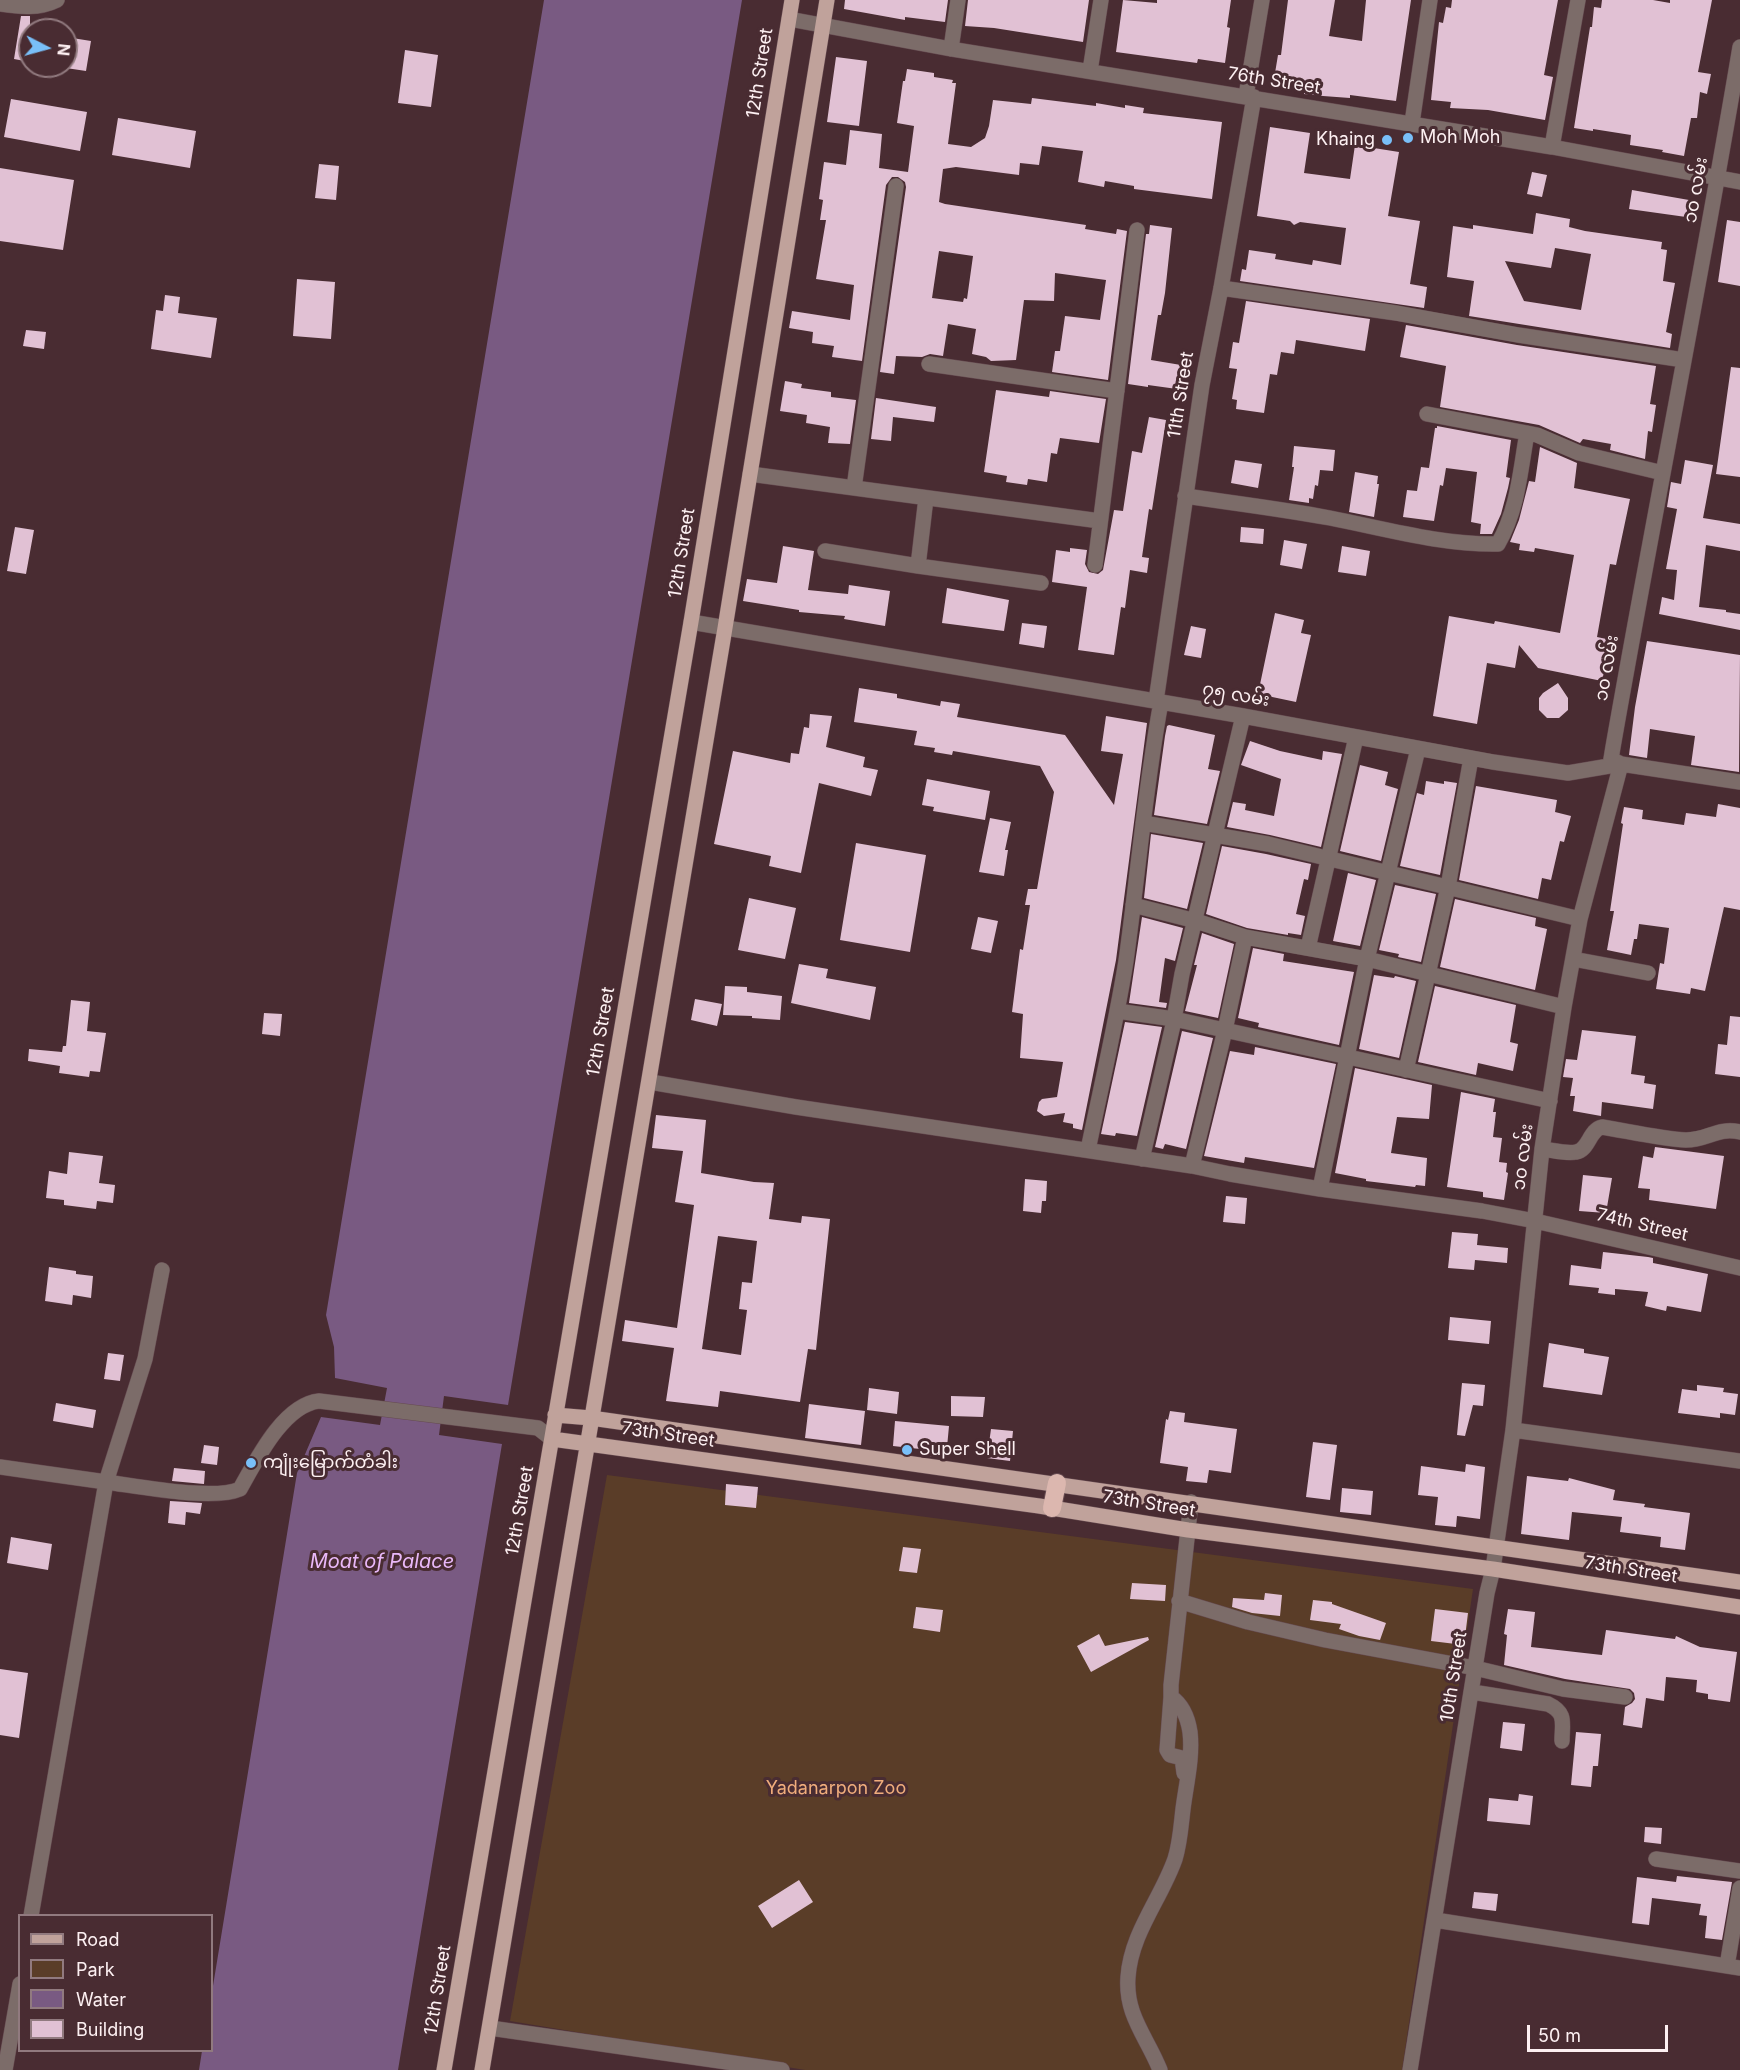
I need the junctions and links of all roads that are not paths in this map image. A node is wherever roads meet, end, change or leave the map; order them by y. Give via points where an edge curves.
1 (57, 0) edge
2 (792, 0) edge
3 (826, 0) edge
4 (958, 0) edge
5 (1101, 0) edge
6 (1262, 0) edge
7 (1430, 0) edge
8 (1578, 0) edge
9 (0, 4) edge
10 (789, 19) junction
11 (822, 25) junction
12 (1740, 47) edge
13 (951, 49) junction
14 (1090, 71) junction
15 (1250, 97) junction
16 (1412, 123) junction
17 (1552, 147) junction
18 (1718, 178) junction
19 (1740, 182) edge
20 (896, 186) dead end
21 (1137, 230) dead end
22 (1221, 288) junction
23 (1684, 360) junction
24 (929, 364) dead end
25 (1117, 391) junction
26 (1427, 414) dead end
27 (1527, 433) junction
28 (1663, 473) junction
29 (750, 474) junction
30 (854, 488) junction
31 (1185, 496) junction
32 (926, 498) junction
33 (1100, 521) junction
34 (825, 550) dead end
35 (1095, 565) dead end
36 (918, 566) junction
37 (1041, 583) dead end
38 (691, 622) junction
39 (725, 628) junction
40 (1159, 702) junction
41 (1243, 716) junction
42 (1356, 737) junction
43 (1418, 749) junction
44 (1471, 758) junction
45 (1621, 764) junction
46 (1740, 782) edge
47 (1143, 823) junction
48 (1216, 834) junction
49 (1330, 859) junction
50 (1388, 874) junction
51 (1448, 887) junction
52 (1133, 905) junction
53 (1580, 919) junction
54 (1196, 921) junction
55 (1245, 936) junction
56 (1308, 948) junction
57 (1367, 959) junction
58 (1573, 959) junction
59 (1648, 973) dead end
60 (1428, 975) junction
61 (1564, 1007) junction
62 (1118, 1011) junction
63 (1174, 1019) junction
64 (1225, 1030) junction
65 (1347, 1056) junction
66 (1406, 1070) junction
67 (650, 1082) junction
68 (1550, 1101) junction
69 (1740, 1132) edge
70 (1088, 1149) junction
71 (1542, 1149) junction
72 (1142, 1159) junction
73 (1192, 1166) junction
74 (1320, 1189) junction
75 (1535, 1221) junction
76 (1740, 1268) edge
77 (162, 1270) dead end
78 (1527, 1290) joint
79 (555, 1415) junction
80 (591, 1418) junction
81 (538, 1428) junction
82 (1512, 1437) junction
83 (552, 1439) junction
84 (588, 1444) junction
85 (1740, 1461) edge
86 (0, 1467) edge
87 (106, 1482) junction
88 (1057, 1483) junction
89 (1191, 1502) junction
90 (1052, 1508) junction
91 (1188, 1530) junction
92 (1495, 1546) junction
93 (1493, 1569) junction
94 (1740, 1582) edge
95 (1179, 1601) junction
96 (1740, 1607) edge
97 (1475, 1668) junction
98 (1472, 1692) junction
99 (1171, 1697) junction
100 (1625, 1697) dead end
101 (1562, 1741) dead end
102 (1186, 1789) junction
103 (1656, 1859) dead end
104 (1740, 1871) edge
105 (1740, 1887) edge
106 (31, 1914) edge
107 (1436, 1920) junction
108 (1733, 1967) edge
109 (18, 1995) edge
110 (490, 2028) junction
111 (5, 2070) edge
112 (444, 2070) edge
113 (482, 2070) edge
114 (782, 2070) edge
115 (1160, 2070) edge
116 (1410, 2070) edge

1 - 9 street via 37,6
2 - 10 main road, 12th Street
3 - 11 main road
4 - 13 street
5 - 14 street
6 - 15 street, 11th Street
7 - 16 street
8 - 17 street
10 - 11 street, 76th Street
10 - 38 main road, 12th Street
11 - 13 street, 76th Street
11 - 29 main road
12 - 18 street, ၁၀ လမ်း
13 - 14 street, 76th Street
14 - 15 street, 76th Street
15 - 16 street, 76th Street
15 - 22 street, 11th Street
16 - 17 street, 76th Street
17 - 18 street, 76th Street
18 - 19 street, 76th Street
18 - 23 street, ၁၀ လမ်း
20 - 30 street
21 - 25 street
22 - 23 street
22 - 31 street, 11th Street
23 - 28 street, ၁၀ လမ်း
24 - 25 street
25 - 33 street
26 - 27 street
27 - 28 street via 1579,453
27 - 31 street via 1515,506 1498,544 1438,539
28 - 45 street, ၁၀ လမ်း via 1611,759
29 - 30 street
29 - 39 main road
30 - 32 street
31 - 40 street, 11th Street
32 - 33 street
32 - 36 street
33 - 35 street
34 - 36 street
36 - 37 street
38 - 39 street, ၇၅ လမ်း
38 - 79 main road, 12th Street
39 - 40 street, ၇၅ လမ်း
39 - 67 main road
40 - 41 street, ၇၅ လမ်း
40 - 47 street, 11th Street
41 - 42 street, ၇၅ လမ်း
41 - 48 street
42 - 43 street, ၇၅ လမ်း
42 - 49 street
43 - 44 street, ၇၅ လမ်း
43 - 50 street
44 - 45 street, ၇၅ လမ်း via 1568,773
44 - 51 street
45 - 46 street, ၇၅ လမ်း
45 - 53 street, ၁၀ လမ်း
47 - 48 street
47 - 52 street, 11th Street
48 - 49 street
48 - 54 street
49 - 50 street
49 - 56 street
50 - 51 street
50 - 57 street
51 - 53 street
51 - 60 street
52 - 54 street
52 - 62 street, 11th Street
53 - 58 street, ၁၀ လမ်း
54 - 55 street
54 - 63 street
55 - 56 street
55 - 64 street
56 - 57 street
57 - 60 street
57 - 65 street
58 - 59 street
58 - 61 street, ၁၀ လမ်း
60 - 61 street
60 - 66 street
61 - 68 street, ၁၀ လမ်း
62 - 63 street
62 - 70 street, 11th Street
63 - 64 street
63 - 72 street
64 - 65 street
64 - 73 street
65 - 66 street
65 - 74 street
66 - 68 street
67 - 70 street, 74th Street
67 - 80 main road
68 - 71 street, ၁၀ လမ်း
69 - 71 street via 1720,1130 1685,1140 1602,1127 1577,1152
70 - 72 street, 74th Street
71 - 75 street, ၁၀ လမ်း
72 - 73 street, 74th Street
73 - 74 street, 74th Street
74 - 75 street, 74th Street via 1482,1210
75 - 76 street, 74th Street
75 - 78 street, ၁၀ လမ်း
77 - 87 street via 145,1359
78 - 82 street, 10th Street
79 - 80 main road, 73th Street
79 - 81 street
79 - 83 main road, 12th Street
80 - 84 main road
80 - 88 main road, 73th Street
81 - 83 street
81 - 87 street via 319,1401 306,1404 286,1420 262,1450 240,1489 234,1492 158,1490
82 - 85 street
82 - 92 street, 10th Street
83 - 84 main road, 73th Street
83 - 112 main road, 12th Street
84 - 90 main road, 73th Street
84 - 110 main road
86 - 87 street
87 - 106 street
88 - 89 main road, 73th Street
88 - 90 highway
89 - 91 street
89 - 92 main road, 73th Street
90 - 91 main road, 73th Street
91 - 93 main road, 73th Street
91 - 95 street
92 - 93 street, 10th Street
92 - 94 main road, 73th Street
93 - 96 main road, 73th Street
93 - 97 street, 10th Street
95 - 97 street via 1325,1640
95 - 99 street
97 - 98 street, 10th Street
97 - 100 street via 1563,1689
98 - 101 street via 1558,1709 1562,1716
98 - 107 street, 10th Street
99 - 102 street via 1186,1715 1190,1734
99 - 102 street via 1167,1750 1182,1758
102 - 115 street via 1176,1853 1137,1935 1128,1976 1127,1996 1133,2018
103 - 104 street
105 - 108 street
107 - 108 street
107 - 116 street, 10th Street
109 - 111 street
110 - 113 main road
110 - 114 street

